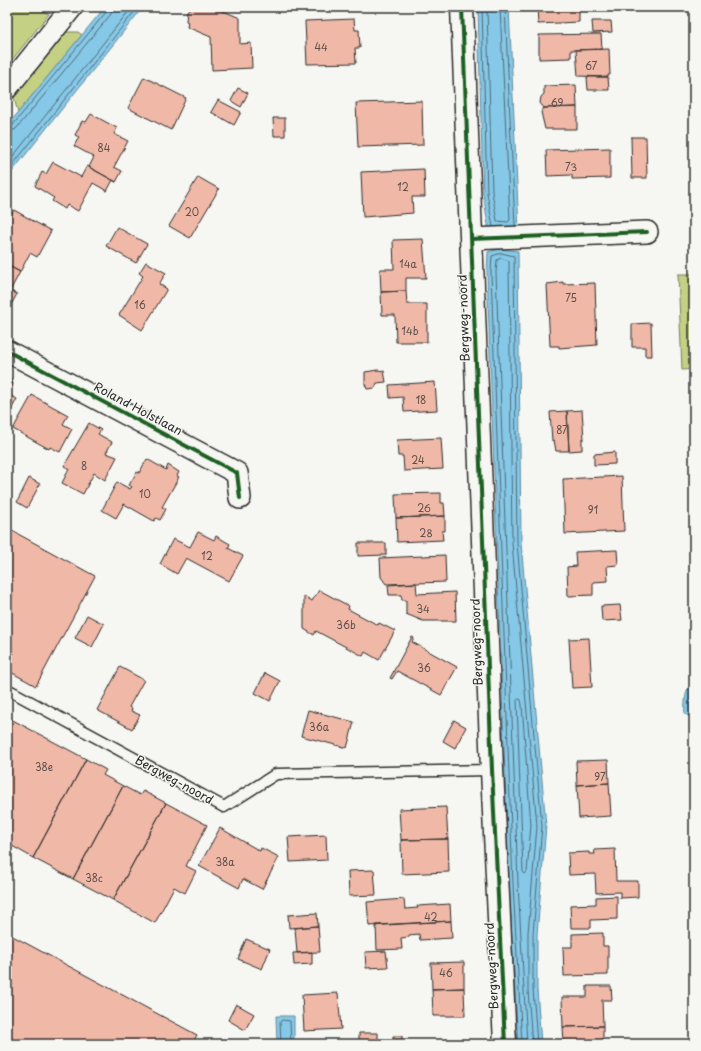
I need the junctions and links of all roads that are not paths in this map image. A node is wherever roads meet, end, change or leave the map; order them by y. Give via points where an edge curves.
1 (72, 7) edge
2 (462, 7) edge
3 (7, 88) edge
4 (647, 232) dead end
5 (478, 239) junction
6 (7, 351) edge
7 (240, 498) dead end
8 (7, 689) edge
9 (492, 770) junction
10 (506, 1044) edge

1 - 3 street
2 - 5 street, Bergweg-noord
4 - 5 street
5 - 9 street, Bergweg-noord
6 - 7 street, Roland Holstlaan via 238,473
8 - 9 lane, Bergweg-noord via 224,807 276,774
9 - 10 street, Bergweg-noord

